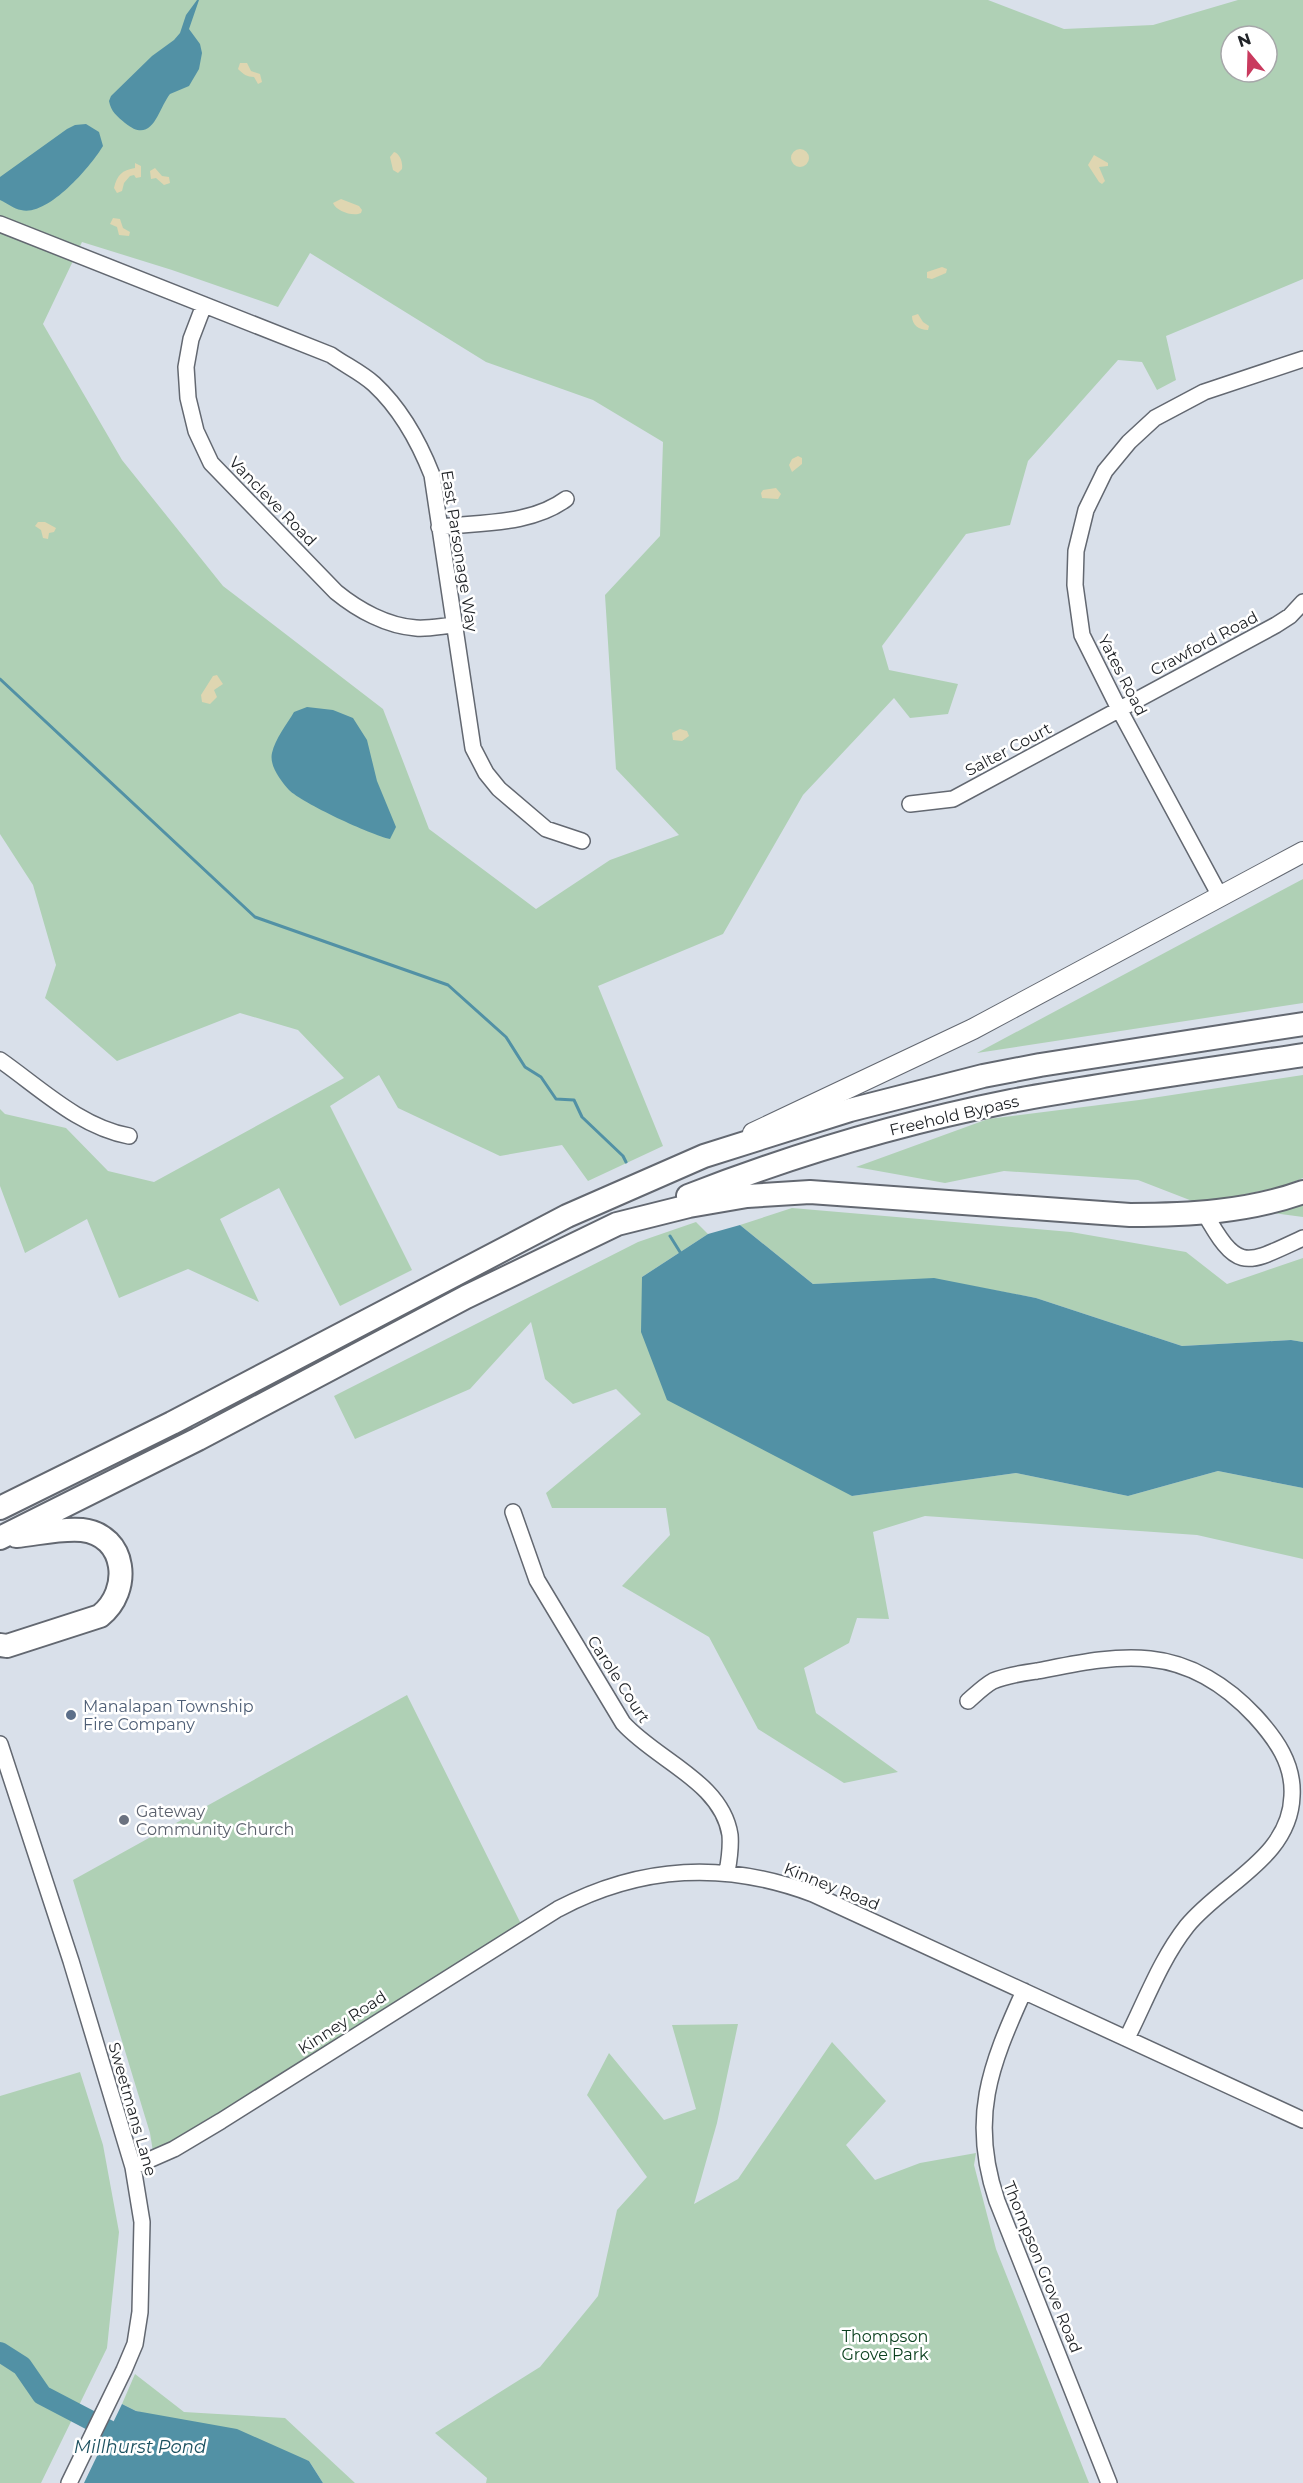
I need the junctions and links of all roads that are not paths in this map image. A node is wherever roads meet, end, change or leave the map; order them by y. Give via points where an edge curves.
1 (0, 224) edge
2 (204, 304) junction
3 (1303, 359) edge
4 (566, 499) dead end
5 (439, 527) junction
6 (1303, 602) edge
7 (454, 625) junction
8 (1119, 709) junction
9 (910, 804) dead end
10 (582, 841) dead end
11 (1303, 852) edge
12 (1221, 896) junction
13 (1303, 1024) edge
14 (1303, 1055) edge
15 (0, 1059) edge
16 (129, 1136) dead end
17 (704, 1156) junction
18 (1303, 1192) edge
19 (1204, 1212) junction
20 (617, 1224) junction
21 (1303, 1238) edge
22 (0, 1508) edge
23 (513, 1512) dead end
24 (0, 1538) edge
25 (0, 1645) edge
26 (968, 1701) dead end
27 (0, 1744) edge
28 (728, 1872) junction
29 (1024, 1991) junction
30 (1127, 2038) junction
31 (1303, 2120) edge
32 (133, 2167) junction
33 (69, 2483) edge
34 (1109, 2483) edge

1 - 2 street, East Parsonage Way
2 - 5 street, East Parsonage Way via 331,356 373,383 421,448 432,476
2 - 7 street, Vancleve Road via 186,367 196,430 211,462 355,608 416,628
3 - 8 street, Yates Road via 1204,392 1155,418 1105,471 1086,510 1076,551 1075,585 1082,635
4 - 5 street via 536,516
5 - 7 street, East Parsonage Way
6 - 8 street, Crawford Road via 1276,625
7 - 10 street, East Parsonage Way via 473,748 486,773 546,829
8 - 9 street, Salter Court via 953,799
8 - 12 street, Yates Road
11 - 12 main road
12 - 17 main road via 973,1029
13 - 17 highway, Freehold Bypass via 983,1076 850,1110
14 - 20 highway, Freehold Bypass via 1062,1092 959,1113 814,1152
15 - 16 street via 92,1125
17 - 22 highway, Freehold Bypass via 567,1216 172,1423
18 - 19 highway via 1261,1204
19 - 20 highway via 1130,1215 810,1192 747,1196
19 - 21 street via 1218,1238 1243,1259 1260,1258
20 - 24 highway via 466,1297 198,1439
23 - 28 street, Carole Court via 537,1580 623,1723 719,1805 730,1838
24 - 25 highway via 83,1530 109,1545 118,1559 122,1580 118,1596 100,1616
26 - 30 street via 989,1684 1011,1676 1113,1659 1162,1660 1196,1671 1230,1692 1258,1720 1285,1758 1292,1779 1292,1797 1283,1831 1275,1845 1202,1910 1180,1936
27 - 32 street, Sweetmans Lane
28 - 29 street, Kinney Road via 771,1880 813,1894
28 - 32 street, Kinney Road via 645,1876 578,1898 213,2126
29 - 30 street, Kinney Road
29 - 34 street, Thompson Grove Road via 999,2044 987,2087 983,2125 987,2165 997,2201
30 - 31 street, Kinney Road
32 - 33 street, Sweetmans Lane via 142,2238 138,2329 132,2355

